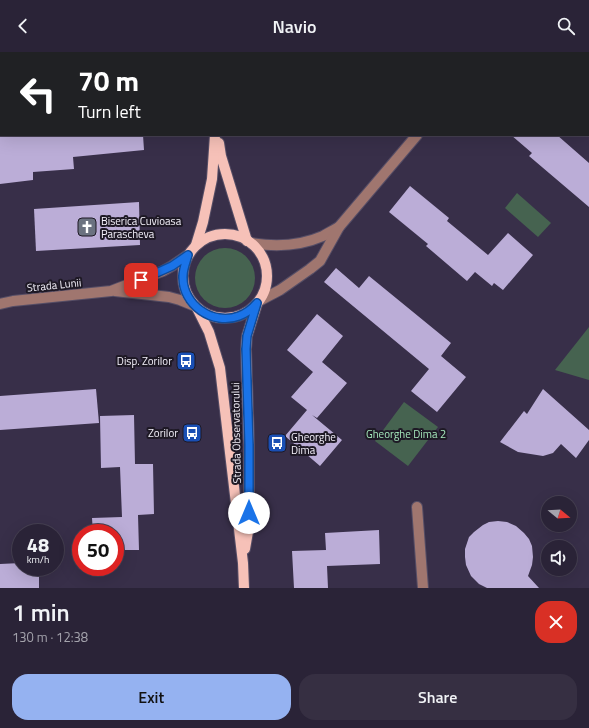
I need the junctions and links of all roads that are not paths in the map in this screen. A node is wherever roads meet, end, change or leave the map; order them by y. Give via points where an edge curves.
1 (216, 136) edge
2 (216, 136) edge
3 (416, 136) edge
4 (339, 227) junction
5 (249, 242) junction
6 (196, 245) junction
7 (188, 255) junction
8 (111, 291) junction
9 (258, 302) junction
10 (0, 304) edge
11 (196, 307) junction
12 (416, 507) dead end
13 (243, 562) junction
14 (244, 588) edge
15 (423, 588) edge

1 - 5 main road
2 - 6 main road via 212,179
3 - 4 street
4 - 5 street via 322,236 292,244 278,246
4 - 9 street via 320,260 280,290
5 - 6 main road via 241,237 225,234 202,240
5 - 9 main road via 260,253 266,266 267,280
6 - 7 main road
7 - 8 street, Strada Lunii via 163,271
7 - 11 main road via 184,266 184,287
8 - 10 street, Strada Lunii
8 - 11 street, Strada Lunii via 169,297
9 - 11 main road via 245,313 221,319 212,317
9 - 13 main road, Strada Observatorului via 247,336 246,349 249,526
11 - 13 main road, Strada Observatorului via 209,332 220,368
12 - 15 street
13 - 14 main road, Strada Observatorului

